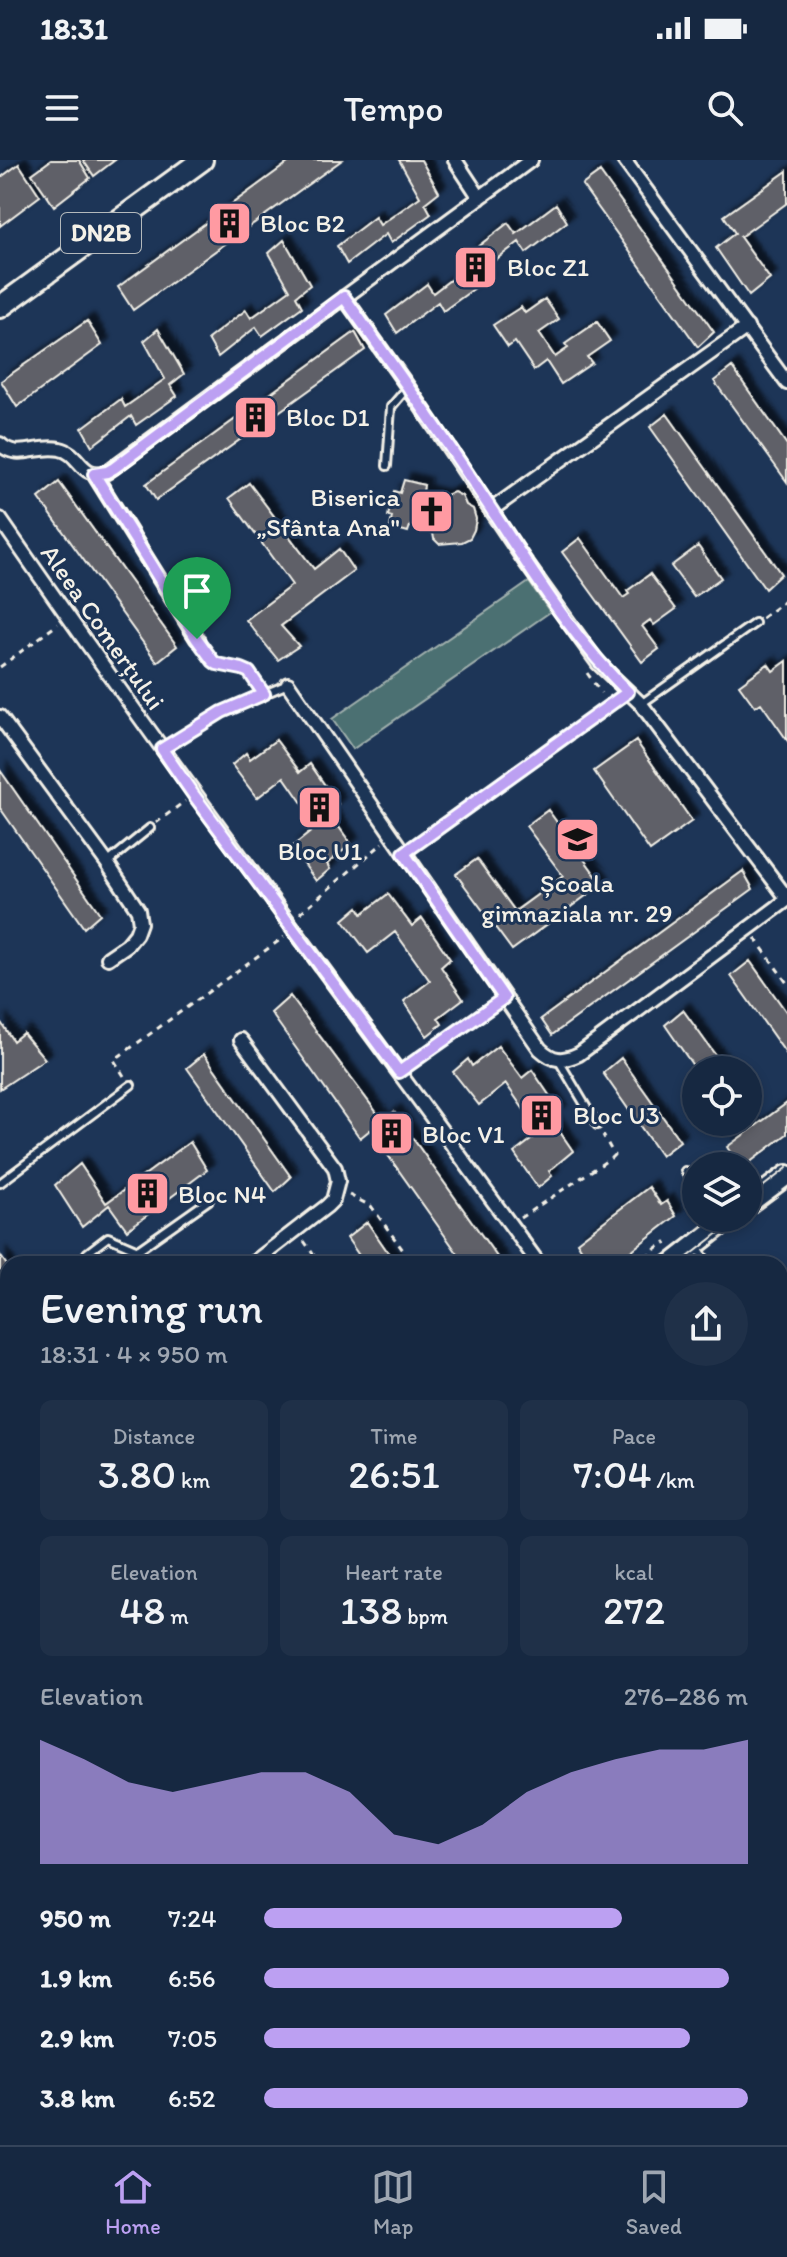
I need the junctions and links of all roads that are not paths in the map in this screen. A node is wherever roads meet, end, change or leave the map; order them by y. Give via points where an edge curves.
1 (202, 160) edge
2 (455, 160) edge
3 (531, 160) edge
4 (624, 160) edge
5 (480, 198) junction
6 (344, 297) junction
7 (0, 307) edge
8 (747, 327) junction
9 (787, 383) edge
10 (408, 387) junction
11 (0, 444) edge
12 (387, 466) dead end
13 (94, 474) junction
14 (491, 510) junction
15 (0, 519) edge
16 (755, 623) road end
17 (197, 639) road end
18 (288, 684) joint
19 (641, 704) junction
20 (0, 717) edge
21 (162, 749) junction
22 (150, 828) road end
23 (107, 863) junction
24 (787, 899) edge
25 (108, 958) dead end
26 (241, 1040) dead end
27 (559, 1061) junction
28 (131, 1085) road end
29 (597, 1125) road end
30 (787, 1175) edge
31 (0, 1183) edge
32 (762, 1194) edge
33 (209, 1200) dead end
34 (710, 1232) edge
35 (695, 1245) junction
36 (138, 1250) junction
37 (87, 1253) dead end
38 (142, 1256) edge
39 (262, 1256) edge
40 (533, 1256) edge
41 (681, 1256) edge
42 (703, 1256) edge

1 - 7 main road, DN2B
2 - 5 street
3 - 5 street
4 - 8 street
5 - 6 street
6 - 10 street
6 - 13 street via 114,468
8 - 9 street
8 - 14 street
10 - 12 lane via 391,407
10 - 14 street
11 - 13 street via 18,452 60,449
13 - 17 street
14 - 19 street via 598,663
15 - 21 street, Aleea Comerțului
16 - 19 lane
18 - 21 lane via 222,712
18 - 27 street via 540,1049
19 - 24 street
20 - 23 street
21 - 40 street, Aleea Comerțului
22 - 23 lane
23 - 25 street via 138,910 140,923 127,945
24 - 27 street via 579,1054
26 - 39 street via 335,1168 338,1181 327,1206
27 - 29 lane
28 - 31 lane
30 - 32 main road
33 - 36 lane
34 - 35 main road
35 - 41 main road
35 - 42 lane
36 - 37 lane via 108,1237
36 - 38 lane

